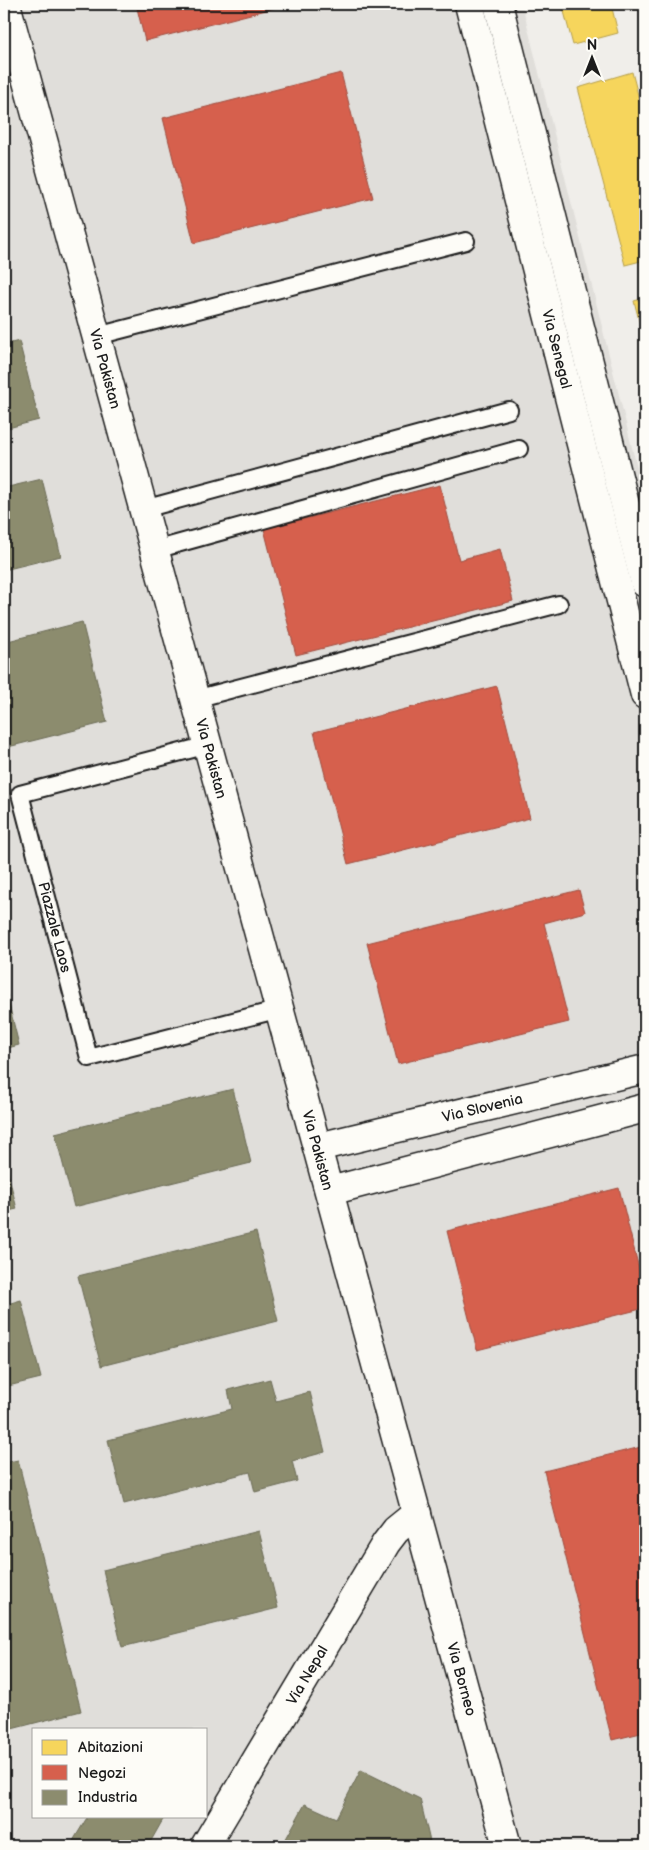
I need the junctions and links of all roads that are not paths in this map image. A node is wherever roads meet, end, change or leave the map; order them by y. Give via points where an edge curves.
1 (6, 4) edge
2 (470, 4) edge
3 (498, 4) edge
4 (466, 241) dead end
5 (96, 336) junction
6 (509, 410) dead end
7 (519, 449) dead end
8 (144, 509) junction
9 (155, 550) junction
10 (645, 583) edge
11 (559, 604) dead end
12 (645, 695) edge
13 (196, 699) junction
14 (208, 745) junction
15 (280, 1008) junction
16 (645, 1069) edge
17 (645, 1108) edge
18 (318, 1147) junction
19 (330, 1191) junction
20 (417, 1513) junction
21 (205, 1846) edge
22 (506, 1846) edge

1 - 5 street, Via Pakistan
2 - 12 street, Via Senegal
3 - 10 street, Via Senegal
4 - 5 lane
5 - 8 street, Via Pakistan
6 - 8 lane
7 - 9 lane
8 - 9 street, Via Pakistan
9 - 13 street, Via Pakistan
11 - 13 lane
13 - 14 street, Via Pakistan
14 - 15 street, Via Pakistan
14 - 15 lane, Piazzale Laos via 20,794 89,1058
15 - 18 street, Via Pakistan
16 - 18 street, Via Slovenia
17 - 19 street
18 - 19 street, Via Pakistan
19 - 20 street, Via Pakistan
20 - 21 street, Via Nepal via 386,1543
20 - 22 street, Via Borneo

